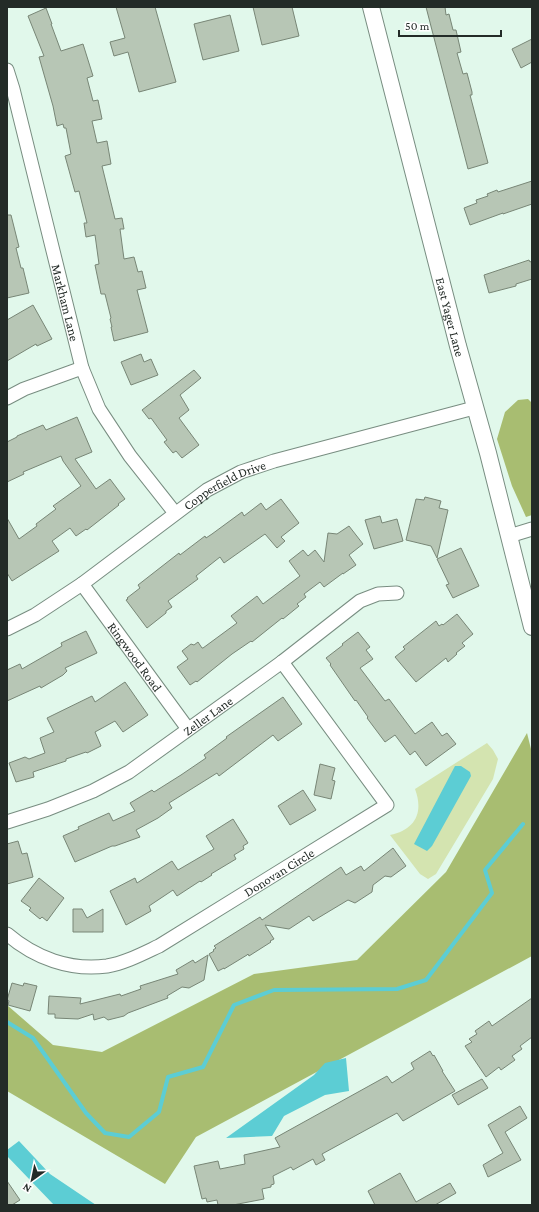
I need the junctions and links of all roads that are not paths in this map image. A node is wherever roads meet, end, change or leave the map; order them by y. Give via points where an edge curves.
1 (371, 7) edge
2 (7, 70) edge
3 (10, 90) edge
4 (82, 368) junction
5 (7, 398) edge
6 (474, 408) junction
7 (175, 513) junction
8 (532, 529) edge
9 (509, 536) junction
10 (82, 584) junction
11 (397, 593) dead end
12 (532, 628) edge
13 (7, 629) edge
14 (282, 662) junction
15 (188, 729) junction
16 (7, 822) edge
17 (7, 934) edge

1 - 6 street, East Yager Lane
2 - 3 street, Markham Lane
3 - 4 street, Markham Lane
4 - 5 street via 24,389
4 - 7 street, Markham Lane via 99,409 130,456
6 - 7 street, Copperfield Drive via 241,472 207,490
6 - 9 street, East Yager Lane
7 - 10 street, Copperfield Drive
8 - 9 street
9 - 12 street, East Yager Lane
10 - 13 street, Copperfield Drive via 35,615
10 - 15 street, Ringwood Road
11 - 14 street, Zeller Lane via 378,594 360,601
14 - 15 street, Zeller Lane
14 - 17 street, Donovan Circle via 387,805 159,946 133,959 108,966 80,967 59,963 21,945
15 - 16 street, Zeller Lane via 129,772 93,791

